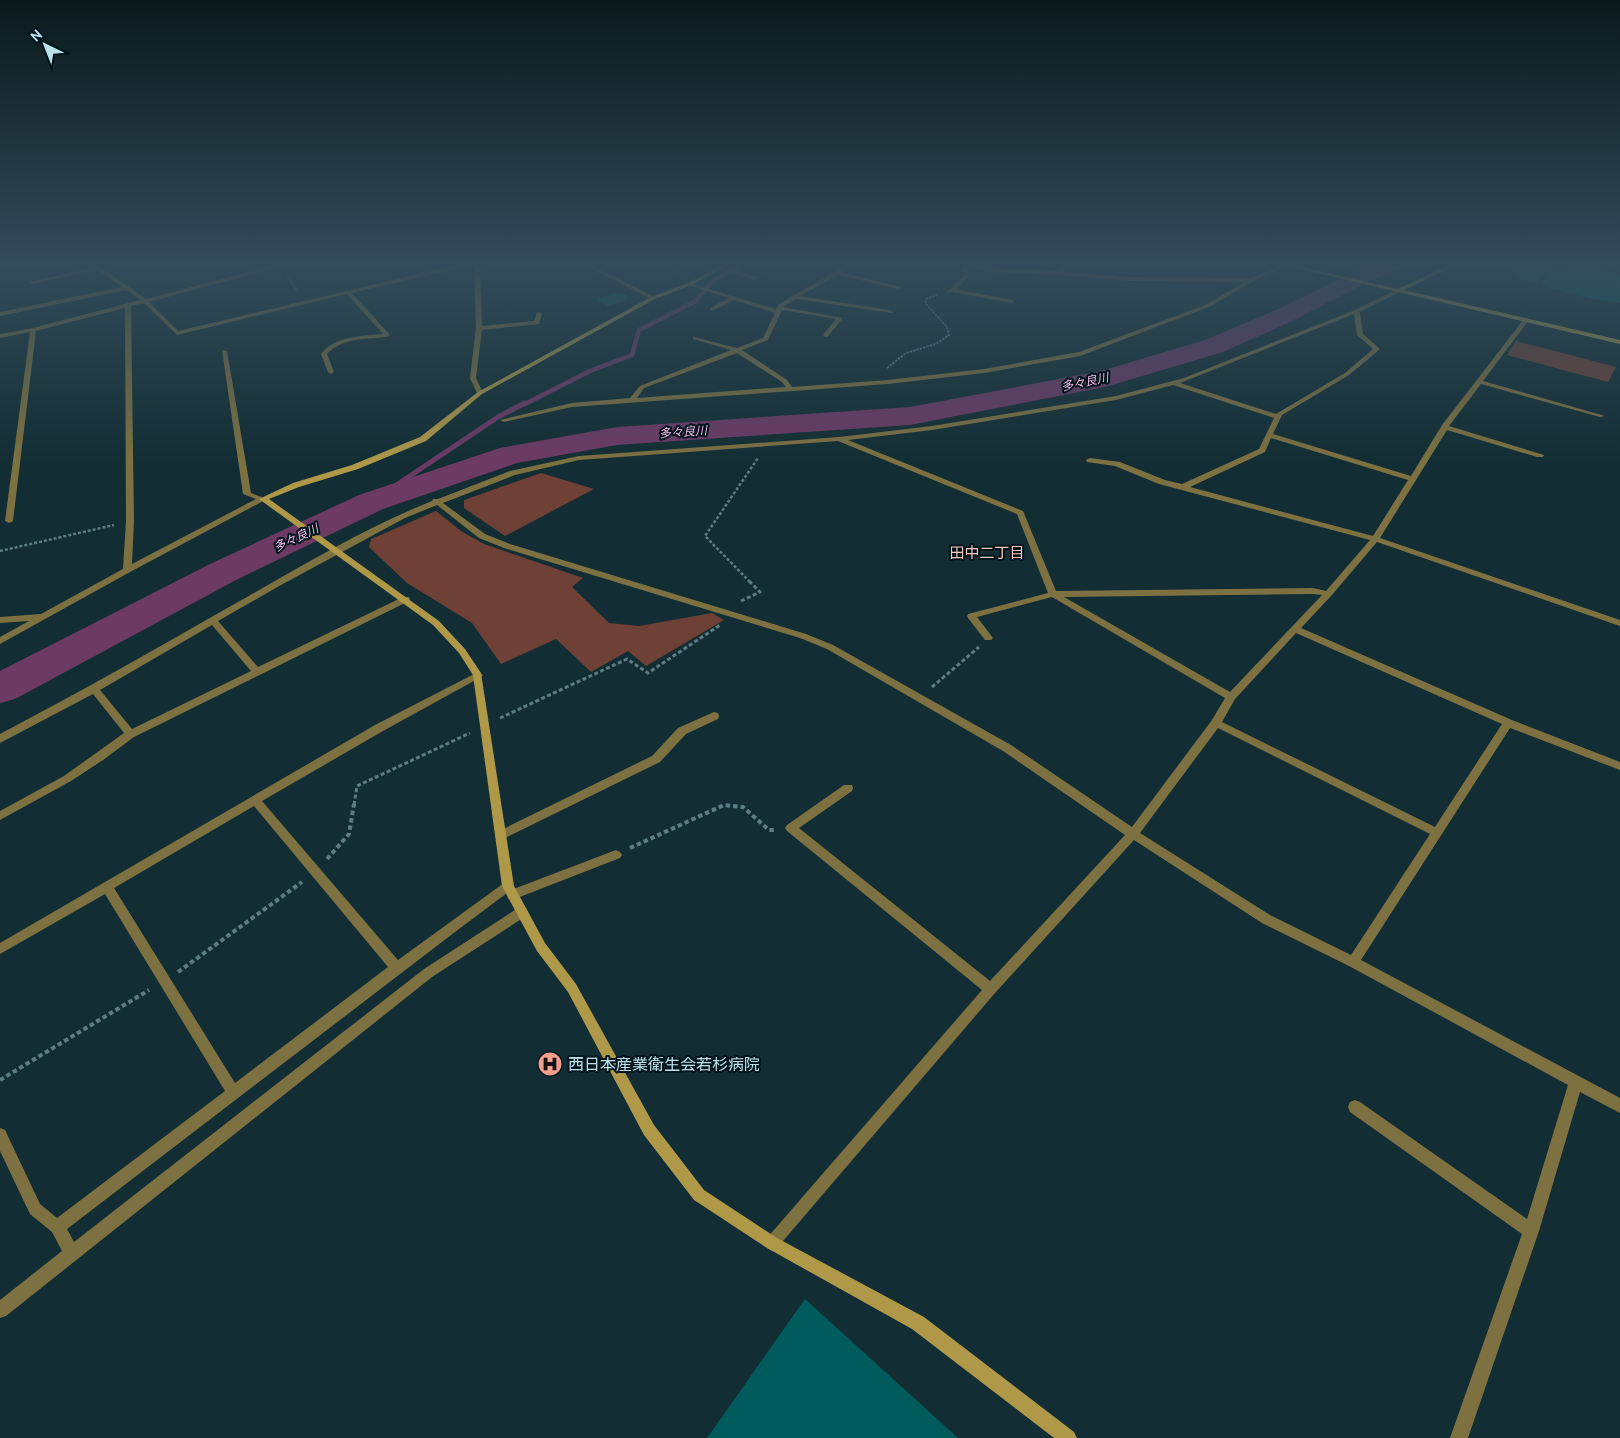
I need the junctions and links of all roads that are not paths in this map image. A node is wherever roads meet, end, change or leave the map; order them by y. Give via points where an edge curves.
1 (33, 330) joint
2 (128, 330) edge
3 (174, 330) edge
4 (190, 330) edge
5 (383, 330) edge
6 (479, 330) edge
7 (595, 330) edge
8 (770, 330) edge
9 (830, 330) edge
10 (1143, 330) edge
11 (1307, 330) edge
12 (1359, 330) edge
13 (1519, 330) edge
14 (1569, 330) edge
15 (826, 335) dead end
16 (0, 336) edge
17 (695, 338) dead end
18 (1620, 342) edge
19 (737, 350) junction
20 (224, 351) dead end
21 (332, 372) dead end
22 (1174, 382) junction
23 (1480, 382) junction
24 (790, 389) junction
25 (480, 393) junction
26 (632, 400) junction
27 (1602, 416) dead end
28 (1278, 417) junction
29 (504, 420) dead end
30 (1445, 427) junction
31 (1269, 434) junction
32 (839, 439) junction
33 (1540, 455) dead end
34 (1090, 460) dead end
35 (1412, 479) junction
36 (1183, 487) junction
37 (263, 499) junction
38 (436, 502) junction
39 (9, 521) dead end
40 (1375, 539) junction
41 (333, 548) junction
42 (127, 570) junction
43 (1053, 594) junction
44 (1328, 594) junction
45 (406, 599) junction
46 (43, 616) junction
47 (0, 620) edge
48 (213, 621) junction
49 (1620, 623) edge
50 (1295, 629) junction
51 (988, 638) road end
52 (0, 641) edge
53 (257, 672) junction
54 (478, 675) junction
55 (94, 689) junction
56 (1232, 697) junction
57 (714, 716) dead end
58 (1216, 723) junction
59 (1508, 723) junction
60 (130, 734) junction
61 (0, 739) edge
62 (1620, 766) edge
63 (848, 788) dead end
64 (255, 800) junction
65 (0, 816) edge
66 (1437, 833) junction
67 (1133, 834) junction
68 (500, 835) junction
69 (616, 855) road end
70 (107, 887) junction
71 (510, 890) junction
72 (522, 912) junction
73 (0, 950) edge
74 (1353, 962) junction
75 (396, 967) junction
76 (991, 989) junction
77 (1576, 1080) junction
78 (234, 1093) junction
79 (1620, 1106) edge
80 (1355, 1107) dead end
81 (0, 1135) edge
82 (57, 1227) junction
83 (1531, 1231) junction
84 (772, 1243) junction
85 (72, 1253) junction
86 (0, 1310) edge
87 (1068, 1438) edge
88 (1459, 1438) edge

1 - 16 street
1 - 39 street
2 - 42 street via 130,521
3 - 4 street via 177,333
5 - 21 street via 387,335 328,348 324,354
6 - 25 street via 473,378
7 - 25 street
8 - 19 street via 766,339
9 - 15 street
10 - 24 street via 1080,354 984,371
11 - 22 street
12 - 28 street via 1360,335 1376,349 1347,374
13 - 23 street
14 - 18 street
17 - 19 street
19 - 24 street via 786,381
19 - 26 street via 642,387
20 - 37 street via 247,494
22 - 28 street
22 - 32 street via 1116,398 932,428
23 - 27 street
23 - 30 street
24 - 26 street
25 - 37 street via 423,439
26 - 29 street via 572,405
28 - 31 street
30 - 33 street
30 - 35 street
31 - 35 street
31 - 36 street via 1262,450
32 - 38 street via 579,458 513,474
32 - 43 street via 1020,513
34 - 36 street via 1117,464
35 - 40 street
36 - 40 street
37 - 41 street
37 - 42 street
38 - 41 street
38 - 67 street via 482,536 508,546 804,636 830,647 1007,748
40 - 44 street
40 - 49 street
41 - 45 street
41 - 48 street
42 - 46 street
43 - 44 street via 1313,591
43 - 51 street via 971,616
43 - 56 street
44 - 50 street
45 - 53 street
45 - 54 street via 436,622
46 - 47 street
46 - 52 street
48 - 53 street
48 - 55 street
50 - 56 street
50 - 59 street
53 - 60 street
54 - 64 street via 378,728
54 - 68 street
55 - 60 street
55 - 61 street
56 - 58 street
57 - 68 street via 682,731 656,759
58 - 66 street
58 - 67 street
59 - 62 street
59 - 66 street
60 - 65 street via 95,762
63 - 76 street via 791,828
64 - 70 street
64 - 75 street
66 - 74 street
67 - 74 street via 1266,919
67 - 76 street
68 - 71 street
69 - 71 street
70 - 73 street
70 - 78 street
71 - 72 street
71 - 75 street
72 - 84 street via 541,946 572,988 649,1130 699,1195
72 - 85 street via 428,973
74 - 77 street
75 - 78 street
76 - 84 street
77 - 79 street
77 - 83 street
78 - 82 street
80 - 83 street
81 - 82 street via 35,1208
82 - 85 street
83 - 88 street
84 - 87 street via 918,1323
85 - 86 street

